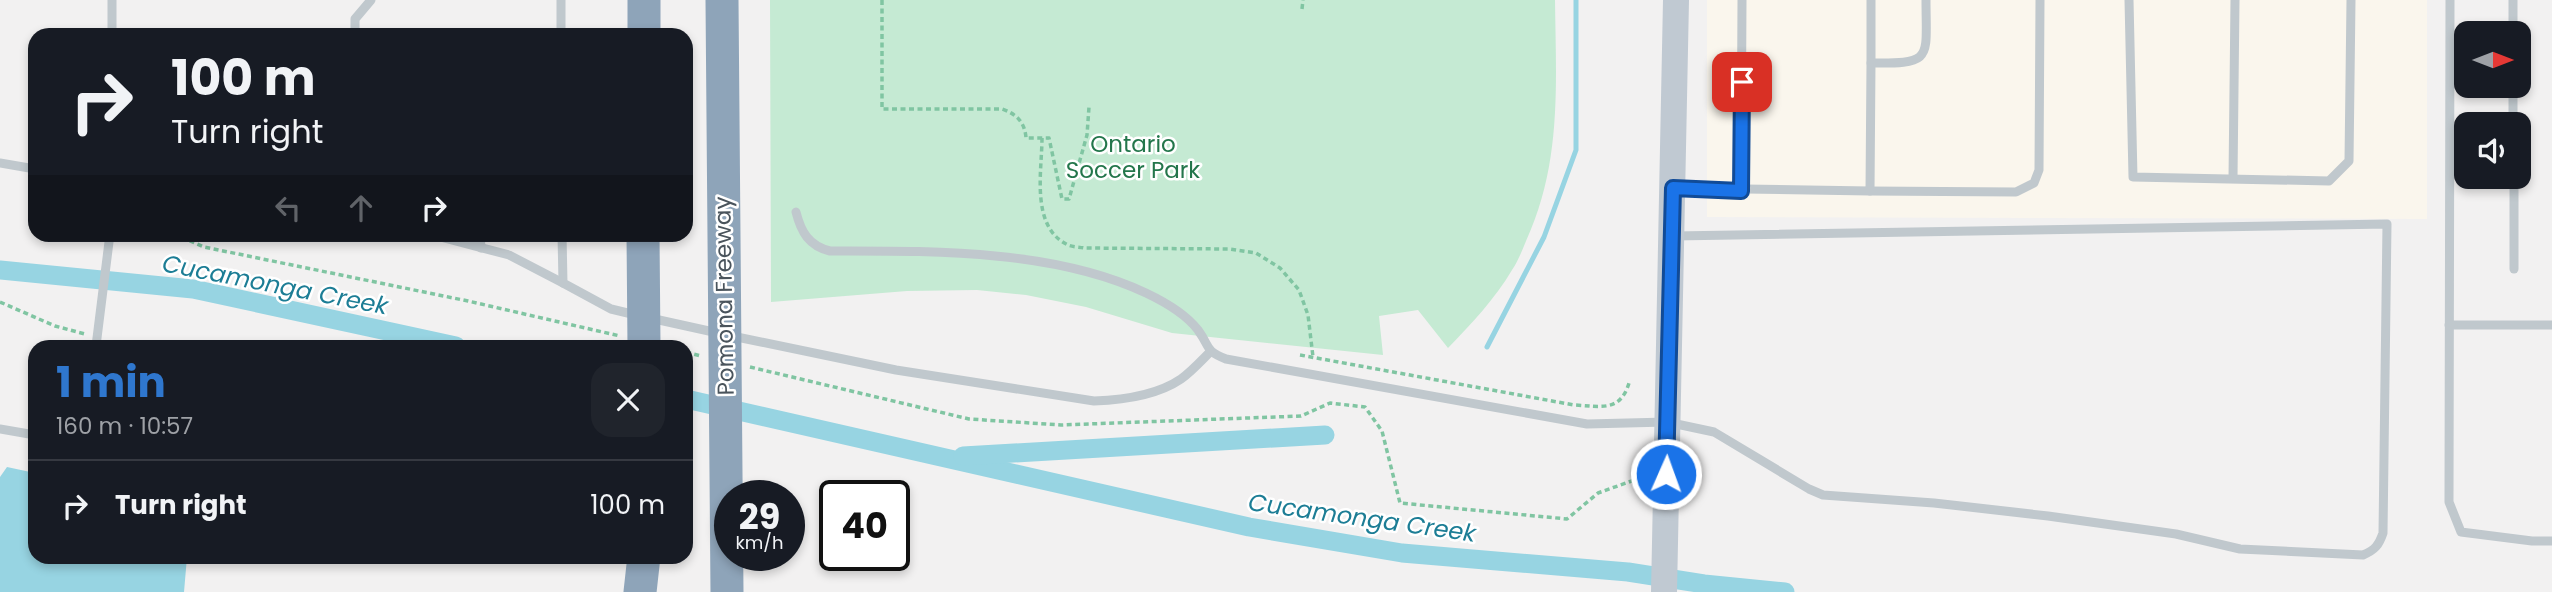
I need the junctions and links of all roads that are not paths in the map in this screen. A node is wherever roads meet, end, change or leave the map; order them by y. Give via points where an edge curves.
1 (112, 0) edge
2 (370, 0) edge
3 (561, 0) edge
4 (644, 0) edge
5 (722, 0) edge
6 (1676, 0) edge
7 (1742, 0) edge
8 (1871, 0) edge
9 (1926, 0) edge
10 (2040, 0) edge
11 (2129, 0) edge
12 (2235, 0) edge
13 (2351, 0) edge
14 (2450, 0) edge
15 (2513, 0) edge
16 (2513, 21) edge
17 (112, 28) edge
18 (355, 28) edge
19 (561, 28) edge
20 (644, 28) edge
21 (1871, 63) junction
22 (0, 163) edge
23 (28, 168) edge
24 (2232, 178) junction
25 (1673, 188) junction
26 (2514, 189) edge
27 (1741, 191) junction
28 (1870, 191) junction
29 (796, 212) dead end
30 (1672, 236) junction
31 (109, 242) edge
32 (459, 242) edge
33 (481, 242) edge
34 (562, 242) edge
35 (643, 242) edge
36 (481, 248) junction
37 (2514, 269) dead end
38 (563, 283) junction
39 (2552, 324) edge
40 (2449, 325) junction
41 (96, 340) edge
42 (634, 340) edge
43 (1210, 352) junction
44 (1667, 422) junction
45 (0, 429) edge
46 (28, 434) edge
47 (727, 480) edge
48 (2552, 541) edge
49 (644, 564) edge
50 (727, 571) edge
51 (733, 571) edge
52 (642, 592) edge
53 (727, 592) edge
54 (735, 592) edge
55 (1664, 592) edge

1 - 17 lane
2 - 18 lane via 355,19
3 - 19 lane
4 - 20 highway
5 - 47 highway, Pomona Freeway
6 - 25 street
7 - 27 lane
8 - 21 lane
9 - 21 lane via 1926,46 1920,57 1908,64
10 - 28 lane via 2039,170 2034,183 2016,192
11 - 24 lane via 2133,177
12 - 24 lane
13 - 24 lane via 2349,161 2329,181
14 - 40 lane
15 - 16 lane
21 - 28 lane
22 - 23 lane
25 - 27 lane
25 - 30 street
26 - 37 lane
27 - 28 lane
29 - 43 lane via 811,243 830,251 988,255 1104,277 1175,308 1198,330
30 - 44 street
30 - 44 lane via 2387,224 2384,533 2375,550 2363,555 2240,549 2176,534 2048,516 1823,495 1714,432
31 - 41 lane
32 - 36 lane
33 - 36 lane
34 - 38 lane
35 - 42 highway
36 - 38 lane via 509,255
38 - 43 lane via 611,310 873,366 1094,401 1152,393 1181,380
39 - 40 lane
40 - 48 lane via 2449,502 2461,532
43 - 44 lane via 1243,363 1587,424
44 - 55 street
45 - 46 lane
49 - 52 highway
50 - 53 highway, Pomona Freeway
51 - 54 highway

